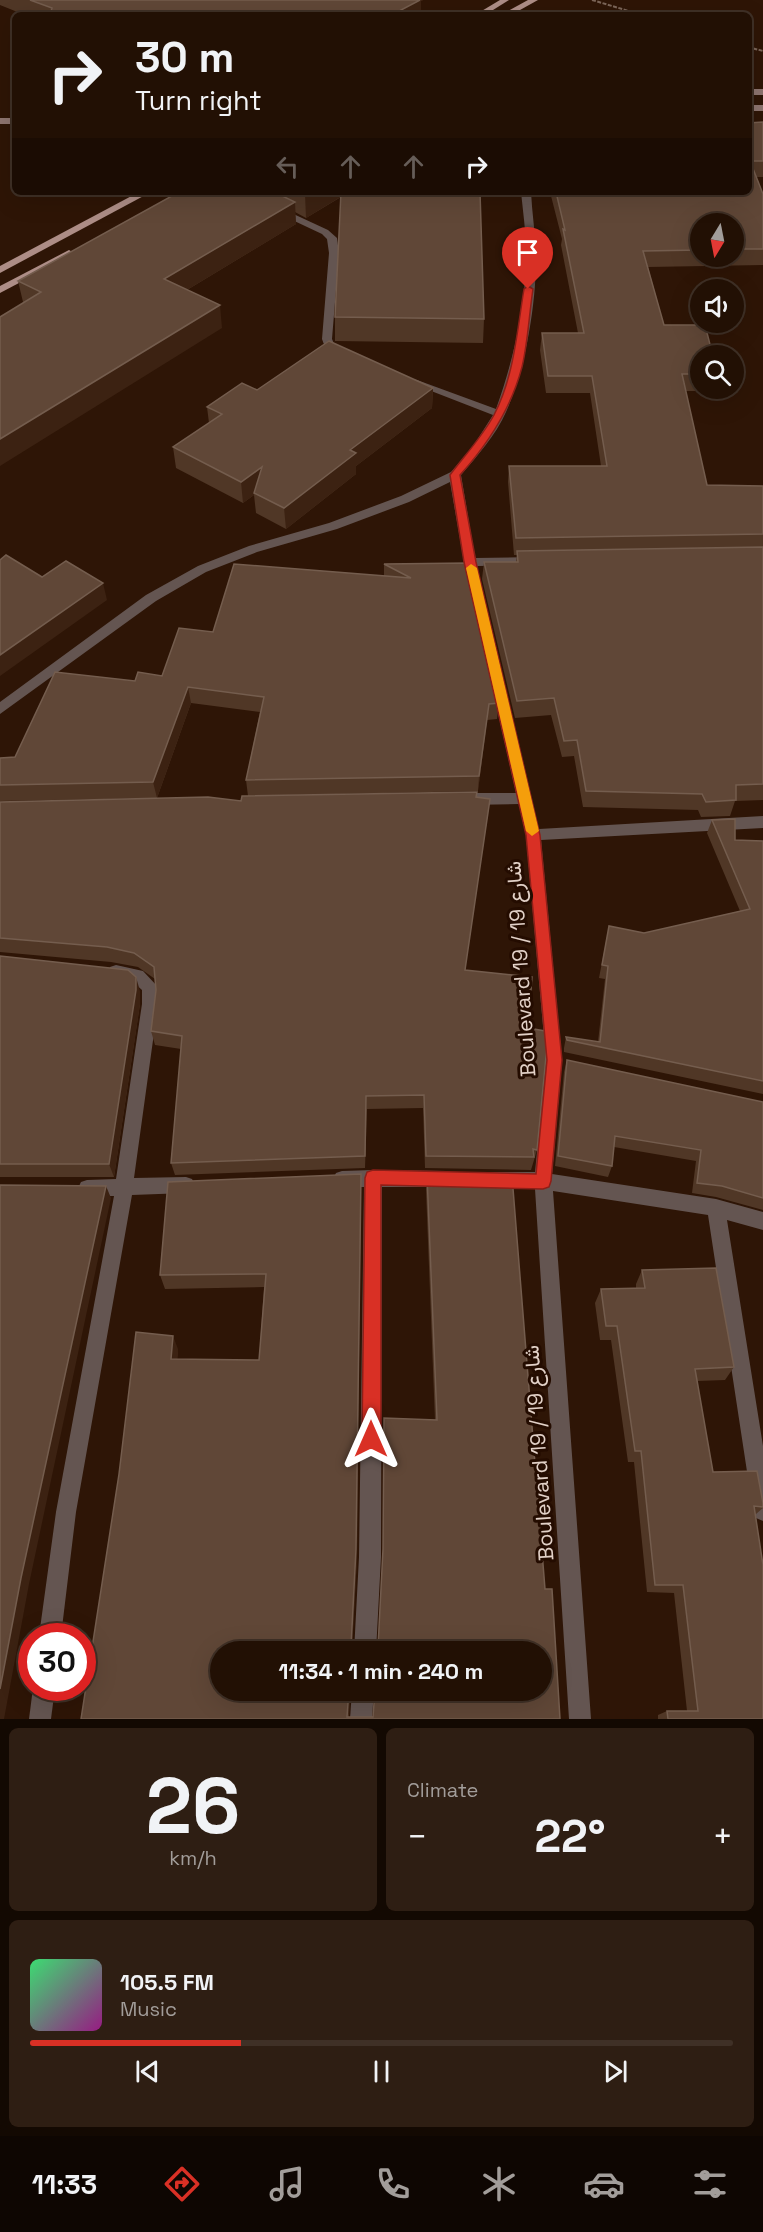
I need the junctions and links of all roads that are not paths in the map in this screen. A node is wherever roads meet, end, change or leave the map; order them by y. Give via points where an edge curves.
1 (505, 0) edge
2 (534, 0) edge
3 (484, 12) edge
4 (511, 12) edge
5 (140, 195) edge
6 (245, 195) edge
7 (526, 195) edge
8 (80, 247) edge
9 (0, 270) edge
10 (0, 290) edge
11 (350, 358) edge
12 (402, 378) edge
13 (500, 414) junction
14 (455, 475) junction
15 (552, 561) edge
16 (470, 562) junction
17 (0, 709) edge
18 (524, 798) junction
19 (455, 799) edge
20 (763, 822) edge
21 (533, 835) junction
22 (99, 970) edge
23 (373, 1178) junction
24 (326, 1180) edge
25 (543, 1181) junction
26 (207, 1185) edge
27 (68, 1187) edge
28 (124, 1188) junction
29 (716, 1208) junction
30 (763, 1221) edge
31 (763, 1511) edge
32 (52, 1623) edge
33 (366, 1641) edge
34 (42, 1701) edge
35 (362, 1701) edge
36 (40, 1719) edge
37 (361, 1719) edge
38 (580, 1719) edge

1 - 3 main road
2 - 4 main road
5 - 9 main road
6 - 11 street via 332,238 327,339 330,348
7 - 13 street via 531,252 526,308 517,367
8 - 10 main road
12 - 13 street
13 - 14 street
14 - 16 street, Boulevard 19 / شارع 19
14 - 17 street via 333,526 201,568 151,598
15 - 16 street
16 - 18 street, Boulevard 19 / شارع 19
18 - 19 street
18 - 21 street, Boulevard 19 / شارع 19
20 - 21 street
21 - 25 street, Boulevard 19 / شارع 19 via 560,1061
22 - 28 street via 137,976 150,987
23 - 24 street
23 - 25 street
23 - 33 street via 370,1557
25 - 29 street
25 - 38 street, Boulevard 19 / شارع 19
26 - 28 street
27 - 28 street
28 - 32 street via 66,1512
29 - 30 street
29 - 31 street
34 - 36 street
35 - 37 street

